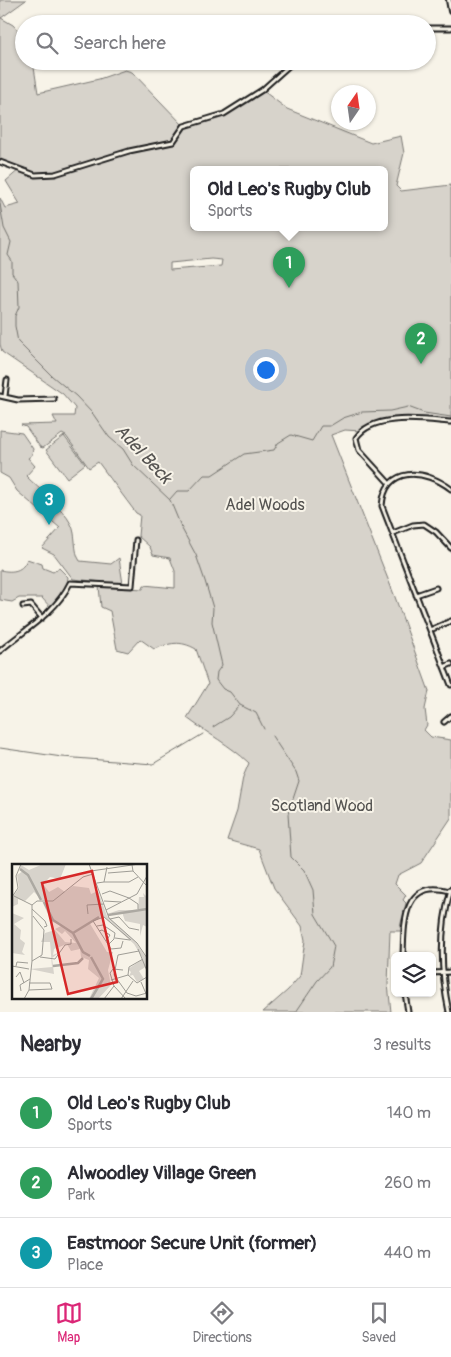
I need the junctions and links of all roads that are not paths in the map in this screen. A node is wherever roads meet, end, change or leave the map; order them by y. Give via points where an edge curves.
1 (449, 0) edge
2 (451, 11) edge
3 (436, 28) edge
4 (451, 28) edge
5 (284, 70) edge
6 (0, 162) edge
7 (7, 380) dead end
8 (0, 396) edge
9 (5, 396) junction
10 (54, 399) dead end
11 (451, 422) edge
12 (389, 483) junction
13 (451, 489) edge
14 (393, 533) junction
15 (136, 540) dead end
16 (451, 548) edge
17 (436, 588) dead end
18 (416, 595) junction
19 (23, 606) dead end
20 (42, 618) junction
21 (451, 621) edge
22 (430, 630) junction
23 (0, 652) edge
24 (451, 664) edge
25 (444, 667) junction
26 (451, 685) edge
27 (451, 716) edge
28 (444, 722) dead end
29 (451, 890) edge
30 (403, 952) edge
31 (451, 972) edge
32 (442, 973) junction
33 (436, 974) edge
34 (406, 997) edge
35 (408, 1012) edge
36 (449, 1012) edge

1 - 2 street
3 - 4 street
5 - 6 street via 262,90 224,114 184,126 173,142 129,151 55,174 35,175
7 - 9 street
8 - 9 street
9 - 10 street via 18,400
11 - 12 street via 408,419 385,422 361,431 356,438 359,450
12 - 13 street via 400,476 415,474 432,476
12 - 14 street via 383,493 382,506
14 - 16 street via 424,524
14 - 18 street
15 - 20 street via 132,586 70,583 52,610
17 - 18 street
18 - 22 street
19 - 20 street via 31,605
20 - 23 street
21 - 22 street
22 - 25 street
24 - 25 street
25 - 26 street
27 - 28 street
29 - 30 street via 427,889 410,903
29 - 32 street via 444,915
31 - 32 street
32 - 33 street
32 - 36 street
34 - 35 street

